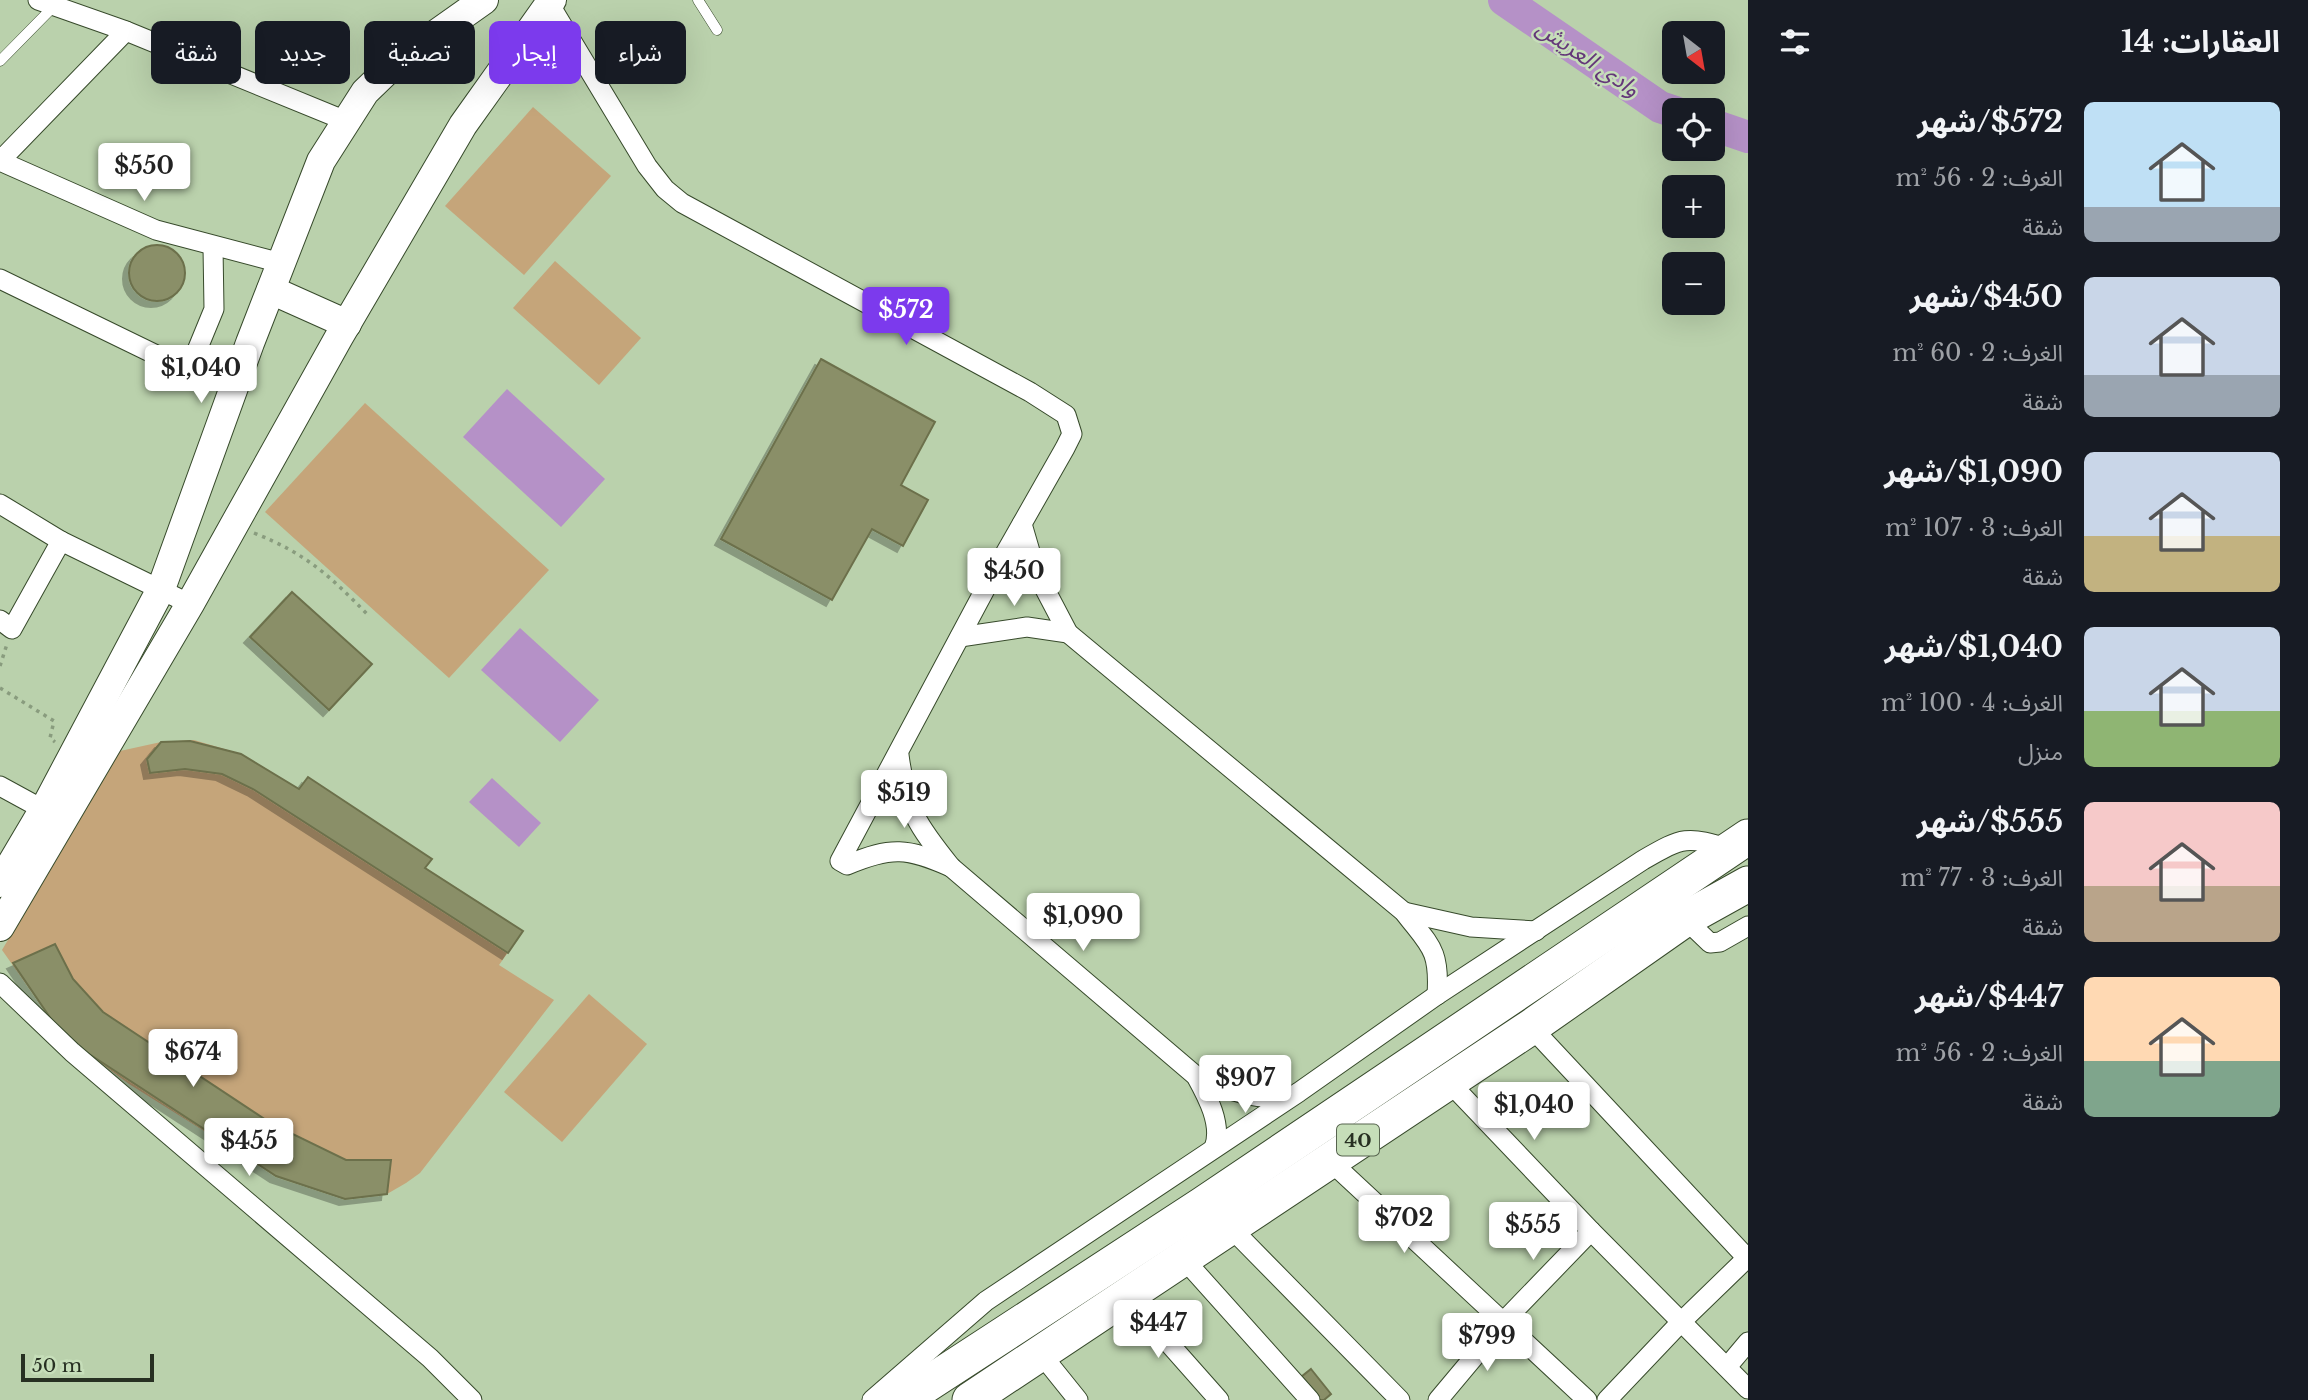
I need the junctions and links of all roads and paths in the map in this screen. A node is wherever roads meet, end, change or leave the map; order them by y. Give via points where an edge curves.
1 (484, 0) edge
2 (698, 0) edge
3 (549, 1) edge
4 (46, 3) edge
5 (717, 30) dead end
6 (126, 31) junction
7 (0, 61) edge
8 (346, 121) junction
9 (0, 161) edge
10 (213, 247) junction
11 (281, 263) junction
12 (0, 279) edge
13 (271, 290) junction
14 (347, 324) junction
15 (0, 504) edge
16 (1022, 524) junction
17 (235, 526) junction
18 (61, 541) junction
19 (161, 589) junction
20 (190, 604) junction
21 (369, 616) dead end
22 (0, 620) edge
23 (1068, 633) junction
24 (960, 637) junction
25 (0, 688) edge
26 (74, 755) junction
27 (899, 755) junction
28 (0, 786) edge
29 (44, 810) junction
30 (1740, 844) edge
31 (951, 867) junction
32 (0, 883) edge
33 (1748, 884) edge
34 (1404, 912) junction
35 (1685, 919) junction
36 (1748, 926) edge
37 (0, 927) edge
38 (1536, 931) junction
39 (0, 984) edge
40 (1437, 995) junction
41 (1531, 1027) junction
42 (1483, 1038) junction
43 (1196, 1076) junction
44 (1448, 1081) junction
45 (1299, 1092) junction
46 (1214, 1148) junction
47 (1329, 1160) junction
48 (1230, 1227) junction
49 (1591, 1231) junction
50 (1182, 1257) junction
51 (1748, 1257) edge
52 (1126, 1295) junction
53 (1505, 1321) junction
54 (1682, 1321) junction
55 (1748, 1342) edge
56 (1041, 1354) junction
57 (1727, 1367) junction
58 (1748, 1389) edge
59 (923, 1395) edge
60 (472, 1400) edge
61 (872, 1400) edge
62 (970, 1400) edge
63 (1078, 1400) edge
64 (1219, 1400) edge
65 (1310, 1400) edge
66 (1400, 1400) edge
67 (1438, 1400) edge
68 (1587, 1400) edge
69 (1607, 1400) edge

1 - 8 street via 394,63 365,92
2 - 5 lane
3 - 14 street via 463,125
3 - 16 street via 647,166 682,203 1062,411 1072,435
4 - 6 street
4 - 7 lane
6 - 8 street
6 - 9 street
8 - 11 street via 321,161
9 - 10 street via 128,219
10 - 11 street
10 - 12 street via 214,309 192,360 181,366
11 - 13 street
13 - 14 street
13 - 19 street
14 - 17 street
15 - 18 street
16 - 23 street via 1039,579
16 - 24 street
17 - 20 street
17 - 21 path via 288,547 326,572
18 - 19 street
18 - 22 street via 12,629
19 - 20 street
19 - 26 street
20 - 37 street
23 - 24 street via 1027,627
23 - 34 street
24 - 27 street
25 - 26 path via 54,721 50,738
26 - 29 street
27 - 31 street via 908,806
27 - 31 street via 841,863 899,850
28 - 29 street
29 - 32 street
30 - 38 street via 1676,841
30 - 42 highway, 40
31 - 43 street
33 - 35 highway, 40
34 - 38 street via 1471,928
34 - 40 street via 1439,964
35 - 36 street via 1710,943
35 - 41 highway, 40
38 - 40 street
39 - 60 street via 72,1052 430,1358
40 - 45 street
41 - 42 highway, 40
41 - 51 street
42 - 44 highway, 40
42 - 59 highway, 40
43 - 45 street via 1269,1100
43 - 46 street via 1213,1112
44 - 47 highway, 40
44 - 49 street
45 - 46 street
46 - 61 street via 986,1301
47 - 48 highway, 40
47 - 53 street
48 - 50 highway, 40
48 - 66 street
49 - 53 street
49 - 54 street
50 - 52 highway, 40
50 - 65 street
51 - 54 street
52 - 56 highway, 40
52 - 64 street
53 - 67 street
53 - 68 street
54 - 57 street
54 - 69 street
55 - 57 street
56 - 62 highway, 40
56 - 63 street
57 - 58 street

